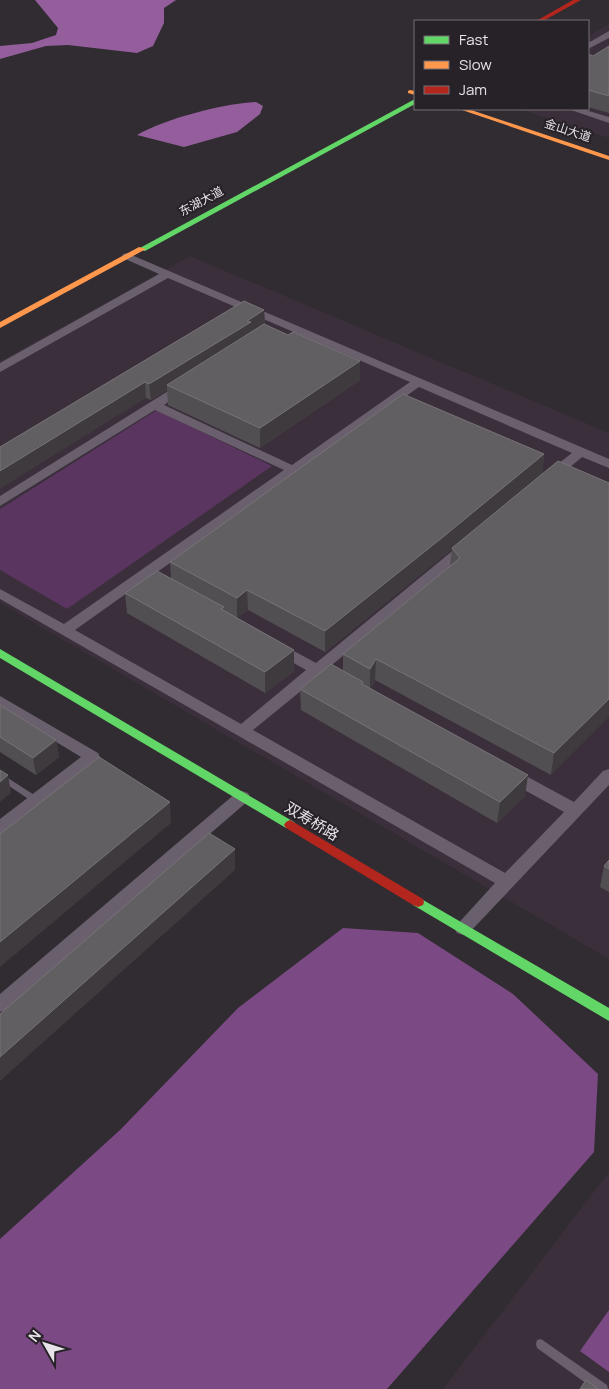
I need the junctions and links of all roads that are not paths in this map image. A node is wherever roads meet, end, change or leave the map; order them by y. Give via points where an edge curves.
1 (578, 0) edge
2 (590, 4) dead end
3 (541, 20) edge
4 (561, 20) edge
5 (609, 34) edge
6 (589, 45) edge
7 (414, 94) edge
8 (465, 110) edge
9 (488, 110) edge
10 (576, 110) edge
11 (609, 120) edge
12 (609, 150) edge
13 (288, 157) dead end
14 (609, 158) edge
15 (127, 256) junction
16 (167, 274) junction
17 (284, 324) junction
18 (0, 325) edge
19 (268, 334) edge
20 (0, 368) edge
21 (195, 380) edge
22 (418, 382) junction
23 (155, 405) junction
24 (581, 452) junction
25 (609, 464) edge
26 (293, 470) junction
27 (536, 489) edge
28 (0, 502) edge
29 (475, 539) edge
30 (143, 575) junction
31 (0, 592) edge
32 (178, 594) edge
33 (65, 630) junction
34 (265, 641) edge
35 (0, 653) edge
36 (317, 670) junction
37 (351, 688) edge
38 (0, 700) edge
39 (242, 731) junction
40 (498, 768) edge
41 (609, 774) edge
42 (0, 776) edge
43 (242, 797) junction
44 (36, 800) junction
45 (575, 810) junction
46 (0, 828) edge
47 (507, 882) junction
48 (463, 928) junction
49 (0, 1005) edge
50 (609, 1015) edge
51 (541, 1344) dead end
52 (602, 1389) edge

1 - 3 main road
2 - 4 main road
5 - 6 street
7 - 13 main road, 东湖大道
7 - 15 main road, 东湖大道
8 - 14 main road, 金山大道
9 - 12 main road, 金山大道
10 - 11 street
15 - 16 street
15 - 18 main road, 东湖大道
16 - 17 street
16 - 20 street
17 - 19 street
17 - 22 street
21 - 23 street
22 - 24 street
22 - 26 street
23 - 26 street
23 - 28 street
24 - 25 street
24 - 27 street
26 - 30 street
29 - 36 street
30 - 32 street
30 - 33 street
31 - 33 street
33 - 39 street
34 - 36 street
35 - 43 main road, 双寿桥路
36 - 37 street
36 - 39 street
38 - 44 street via 92,756
39 - 47 street
40 - 45 street
41 - 45 street
42 - 44 lane
43 - 48 main road, 双寿桥路
43 - 49 street
44 - 46 street
45 - 47 street
47 - 48 street
48 - 50 main road, 双寿桥路
51 - 52 lane

